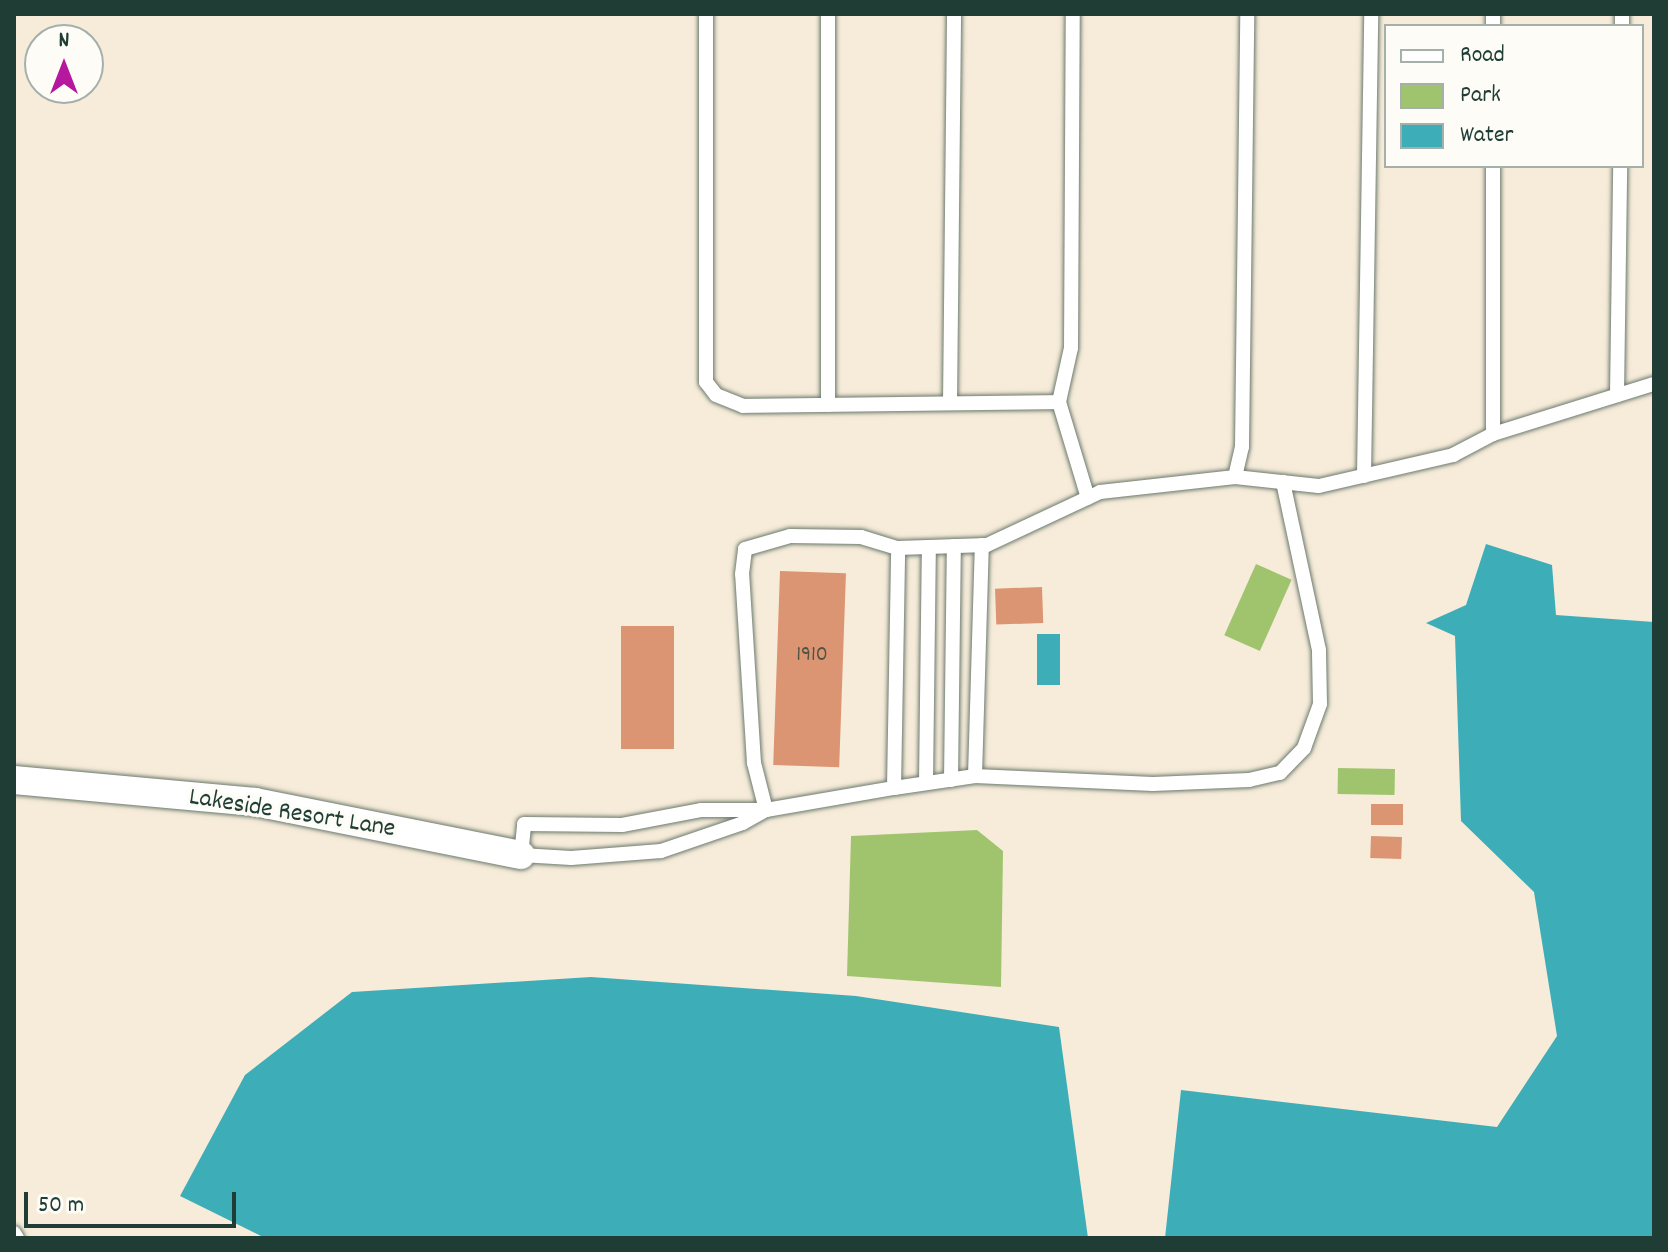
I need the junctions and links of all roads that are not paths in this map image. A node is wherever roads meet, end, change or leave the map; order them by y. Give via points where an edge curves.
1 (706, 14) edge
2 (828, 14) edge
3 (954, 14) edge
4 (1073, 14) edge
5 (1247, 14) edge
6 (1371, 14) edge
7 (1493, 168) edge
8 (1620, 168) edge
9 (1654, 384) edge
10 (1617, 395) junction
11 (1059, 402) junction
12 (950, 403) junction
13 (828, 405) junction
14 (1493, 434) junction
15 (1364, 476) junction
16 (1235, 477) junction
17 (1283, 482) junction
18 (1088, 498) junction
19 (982, 545) junction
20 (954, 546) junction
21 (929, 547) junction
22 (898, 548) junction
23 (975, 776) junction
24 (14, 780) edge
25 (951, 780) junction
26 (926, 783) junction
27 (894, 788) junction
28 (766, 810) junction
29 (521, 855) junction
30 (14, 1233) edge
31 (17, 1238) edge

1 - 13 lane via 706,382 716,395 743,406
2 - 13 lane
3 - 12 lane
4 - 11 lane via 1071,348
5 - 16 lane via 1242,447
6 - 15 lane
7 - 14 lane
8 - 10 lane
9 - 10 lane
10 - 14 lane
11 - 12 lane
11 - 18 lane
12 - 13 lane
14 - 15 lane via 1453,455
15 - 17 lane via 1319,486
16 - 17 lane
16 - 18 lane via 1100,492
17 - 23 lane via 1319,650 1320,704 1304,748 1280,773 1249,780 1153,784
18 - 19 lane
19 - 20 lane
19 - 23 lane
20 - 21 lane
20 - 25 lane
21 - 22 lane
21 - 26 lane
22 - 27 lane
22 - 28 lane via 861,537 790,536 745,549 742,574 754,763
23 - 25 lane
24 - 29 street, Lakeside Resort Lane via 255,802
25 - 26 lane
26 - 27 lane
27 - 28 lane
28 - 29 lane via 661,851 571,858
28 - 29 lane via 701,810 622,825 524,824
30 - 31 lane

